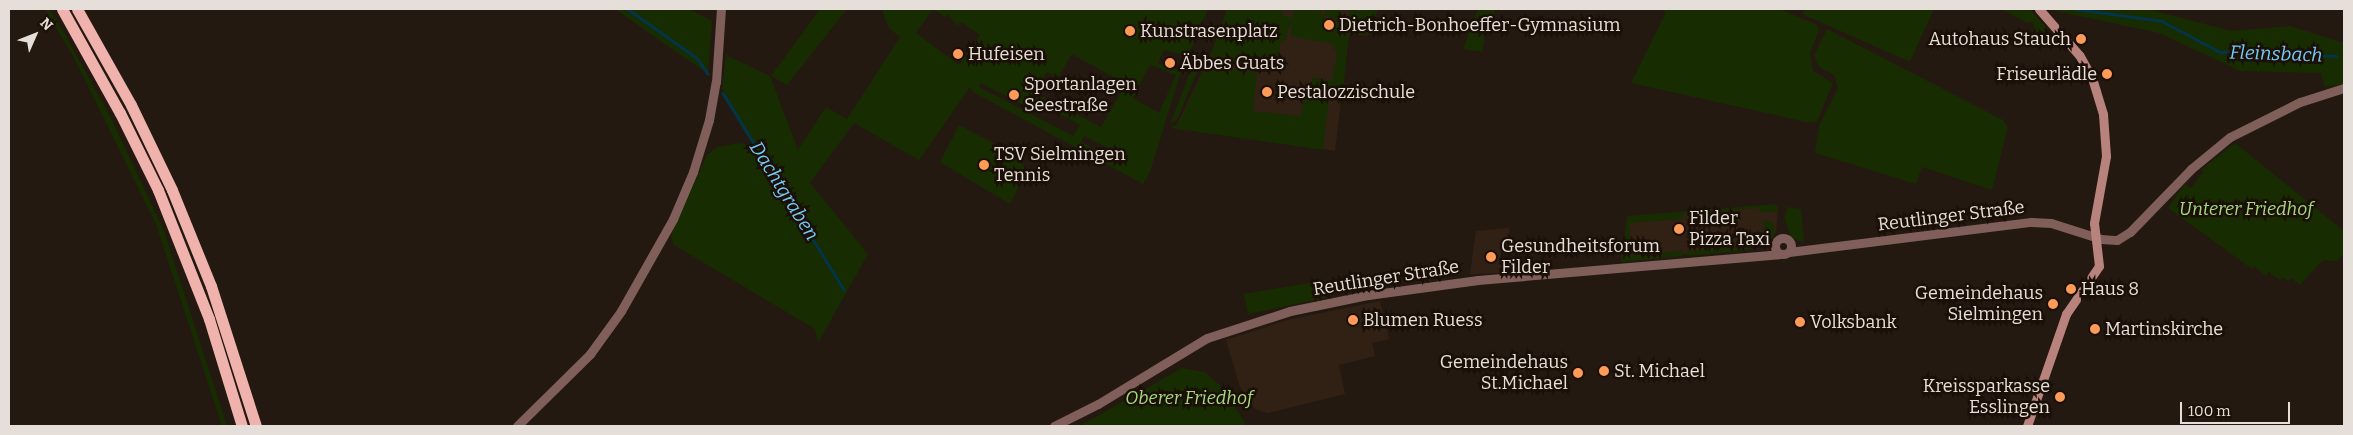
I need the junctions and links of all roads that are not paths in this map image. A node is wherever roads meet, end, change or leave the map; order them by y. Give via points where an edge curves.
1 (62, 9) edge
2 (77, 9) edge
3 (721, 9) edge
4 (2039, 9) edge
5 (2344, 88) edge
6 (2094, 238) junction
7 (1776, 242) junction
8 (1790, 242) junction
9 (1809, 248) junction
10 (1789, 252) junction
11 (1750, 254) junction
12 (1779, 254) junction
13 (242, 426) edge
14 (256, 426) edge
15 (517, 426) edge
16 (1054, 426) edge
17 (2027, 426) edge

1 - 13 highway via 112,96 158,190 209,319
2 - 14 highway via 131,105 172,190 211,286
3 - 15 street via 710,115 693,172 673,219 622,311 590,354
4 - 6 main road via 2083,61 2101,105 2106,156
5 - 6 street, Reutlinger Straße via 2300,102 2230,137 2182,176 2127,235 2112,240
6 - 9 street, Reutlinger Straße via 2051,223 2031,222
6 - 17 main road via 2099,260 2093,278 2066,314
7 - 8 street, Reutlinger Straße via 1783,238
7 - 11 street, Reutlinger Straße
7 - 12 street
8 - 9 street, Reutlinger Straße
8 - 10 street
9 - 10 street, Reutlinger Straße
10 - 12 street, Reutlinger Straße
11 - 12 street, Reutlinger Straße
11 - 16 street, Reutlinger Straße via 1455,283 1368,295 1276,314 1200,341 1098,404

